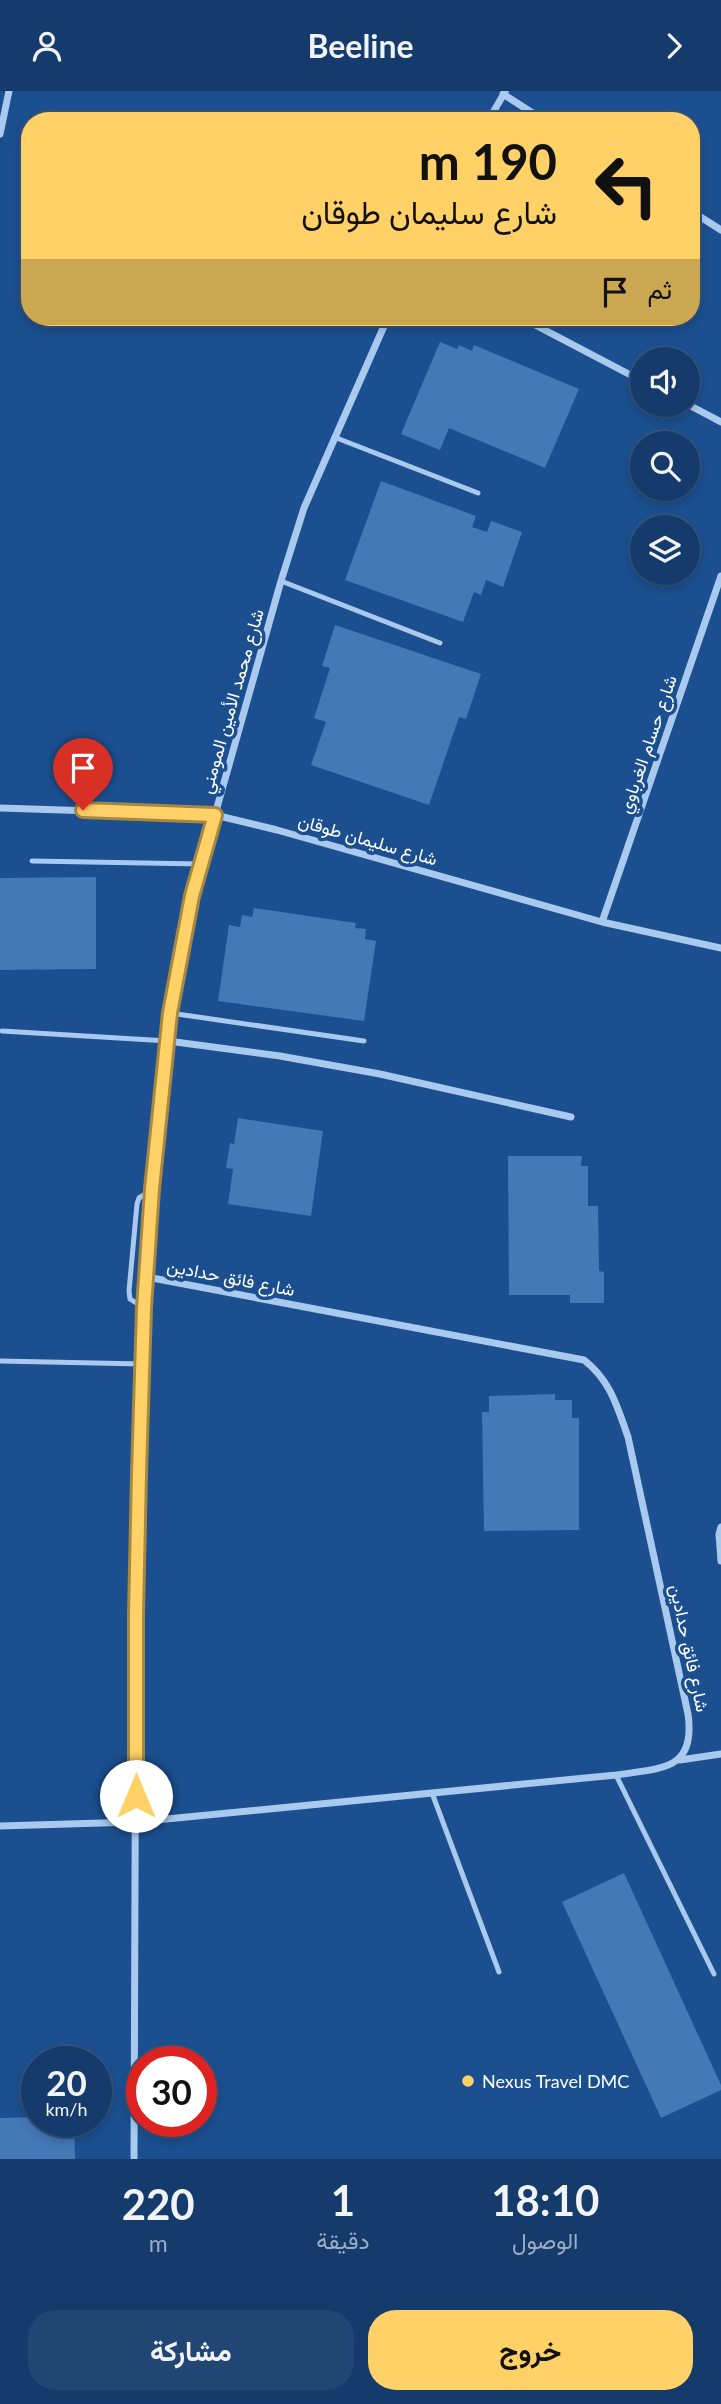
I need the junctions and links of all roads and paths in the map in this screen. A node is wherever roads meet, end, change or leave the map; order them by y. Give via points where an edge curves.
1 (9, 91) edge
2 (504, 93) edge
3 (493, 112) edge
4 (532, 112) edge
5 (0, 134) edge
6 (700, 217) edge
7 (721, 230) edge
8 (384, 326) edge
9 (537, 326) edge
10 (630, 375) edge
11 (700, 411) edge
12 (721, 422) edge
13 (334, 437) junction
14 (478, 493) dead end
15 (721, 576) edge
16 (281, 581) junction
17 (440, 643) dead end
18 (0, 808) edge
19 (215, 815) junction
20 (32, 861) dead end
21 (201, 864) junction
22 (602, 922) junction
23 (721, 948) edge
24 (170, 1013) junction
25 (2, 1031) edge
26 (168, 1041) junction
27 (364, 1041) dead end
28 (570, 1117) dead end
29 (152, 1189) junction
30 (147, 1277) junction
31 (144, 1308) junction
32 (0, 1361) edge
33 (143, 1364) junction
34 (721, 1527) edge
35 (721, 1561) edge
36 (721, 1754) edge
37 (680, 1760) junction
38 (616, 1775) junction
39 (432, 1793) junction
40 (136, 1822) junction
41 (0, 1826) edge
42 (499, 1972) dead end
43 (714, 1974) dead end
44 (134, 2159) edge

1 - 5 street
2 - 3 street
2 - 4 street
6 - 7 street
8 - 13 street, شارع محمد الأمين المومني
9 - 10 street
11 - 12 street
13 - 14 lane
13 - 16 street, شارع محمد الأمين المومني via 304,508
15 - 22 street, شارع حسام الغرباوي
16 - 17 lane
16 - 19 street, شارع محمد الأمين المومني
18 - 19 street, شارع سليمان طوقان
19 - 21 street, شارع محمد الأمين المومني
19 - 22 street, شارع سليمان طوقان
20 - 21 lane
21 - 24 street, شارع محمد الأمين المومني
22 - 23 street, شارع سليمان طوقان
24 - 26 street, شارع محمد الأمين المومني
24 - 27 lane
25 - 26 lane
26 - 28 street via 368,1072
26 - 29 street, شارع محمد الأمين المومني
29 - 30 street, شارع محمد الأمين المومني
29 - 31 lane via 137,1204 129,1291 130,1299
30 - 31 street, شارع محمد الأمين المومني
30 - 37 street, شارع فائق حدادين via 584,1360 598,1371 614,1395 628,1437 685,1701 689,1745
31 - 33 street, شارع محمد الأمين المومني
32 - 33 lane
33 - 40 street, شارع محمد الأمين المومني
34 - 35 street
36 - 37 street
37 - 38 street via 666,1767
38 - 39 street
38 - 43 lane
39 - 40 street
39 - 42 lane
40 - 41 street
40 - 44 street, شارع محمد الأمين المومني

